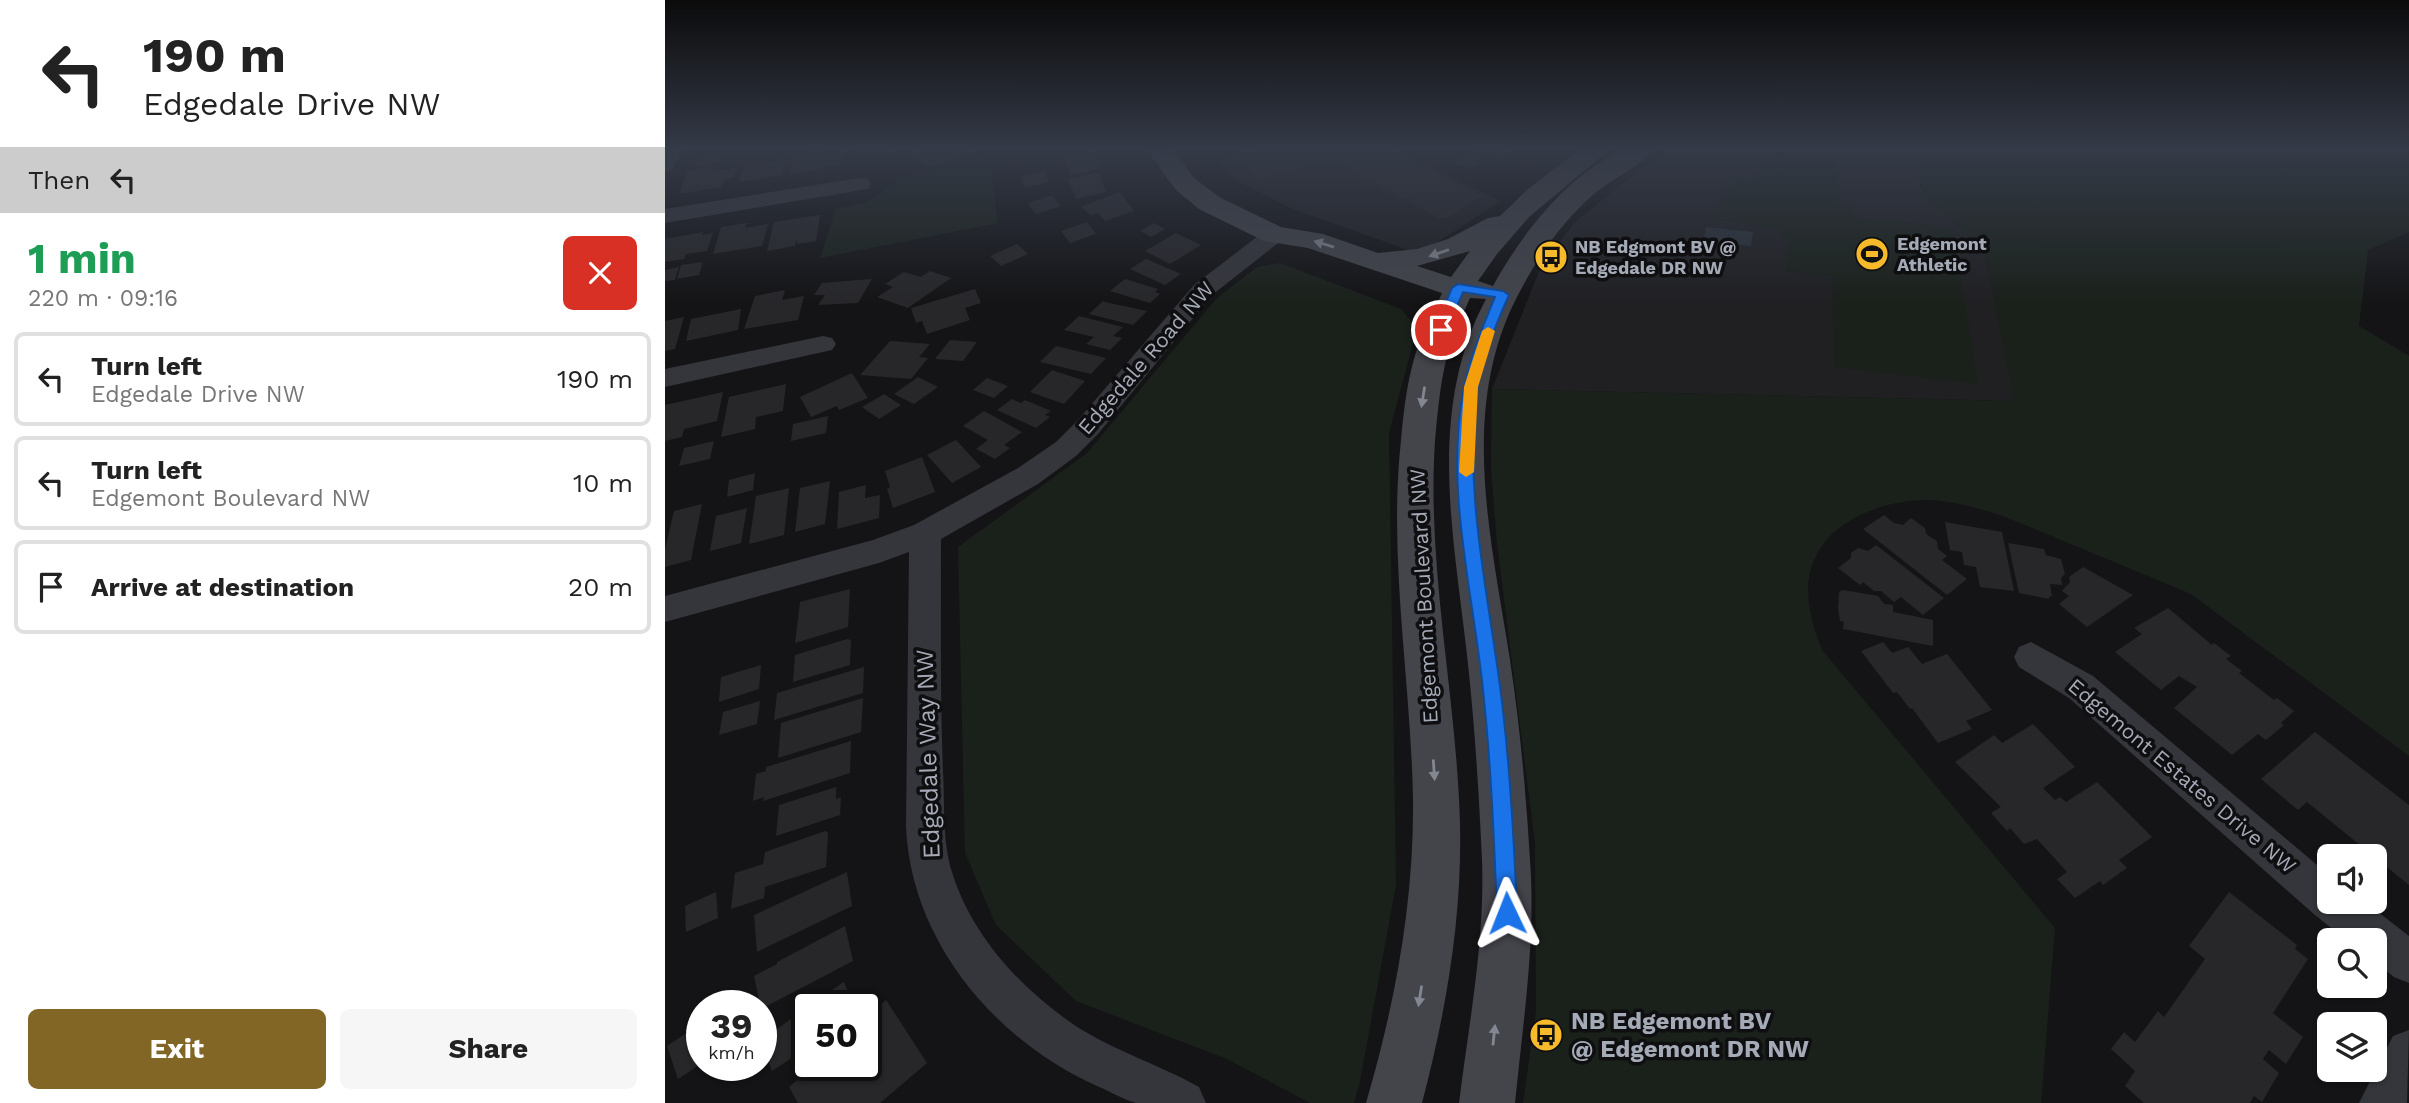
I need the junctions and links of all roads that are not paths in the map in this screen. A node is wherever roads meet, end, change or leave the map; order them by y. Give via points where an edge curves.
1 (754, 201) edge
2 (1207, 201) edge
3 (1531, 201) edge
4 (1570, 201) edge
5 (1520, 210) junction
6 (665, 216) edge
7 (1274, 235) junction
8 (1371, 258) junction
9 (1453, 298) junction
10 (1497, 308) junction
11 (823, 344) dead end
12 (665, 378) edge
13 (925, 533) junction
14 (665, 609) edge
15 (2031, 657) dead end
16 (2317, 890) edge
17 (2347, 914) edge
18 (2409, 962) edge
19 (2409, 1052) edge
20 (1183, 1103) edge
21 (1395, 1103) edge
22 (1487, 1103) edge
23 (2382, 1103) edge

1 - 6 street
2 - 7 main road
3 - 5 main road, Edgemont Boulevard NW
4 - 10 main road via 1533,245
5 -> 8 main road via 1436,255 1408,260
5 - 9 main road, Edgemont Boulevard NW via 1493,239
8 -> 7 main road via 1313,240
7 - 9 main road via 1293,255
7 - 13 street, Edgedale Road NW via 1203,290 1109,405 1066,449 1028,476
8 - 9 main road
9 - 10 main road
9 -> 21 main road, Edgemont Boulevard NW via 1424,390 1417,437 1415,494 1436,800 1434,898 1413,1037
22 -> 10 main road via 1507,913 1503,806 1470,533 1466,441 1471,387
11 - 12 street
13 - 14 street, Edgedale Road NW via 823,568
13 - 20 street, Edgedale Way NW via 927,826 931,869 948,916 970,957 1014,1006 1049,1035
15 - 16 street, Edgemont Estates Drive NW via 2081,687
17 - 18 street, Edgemont Estates Drive NW
19 - 23 street

